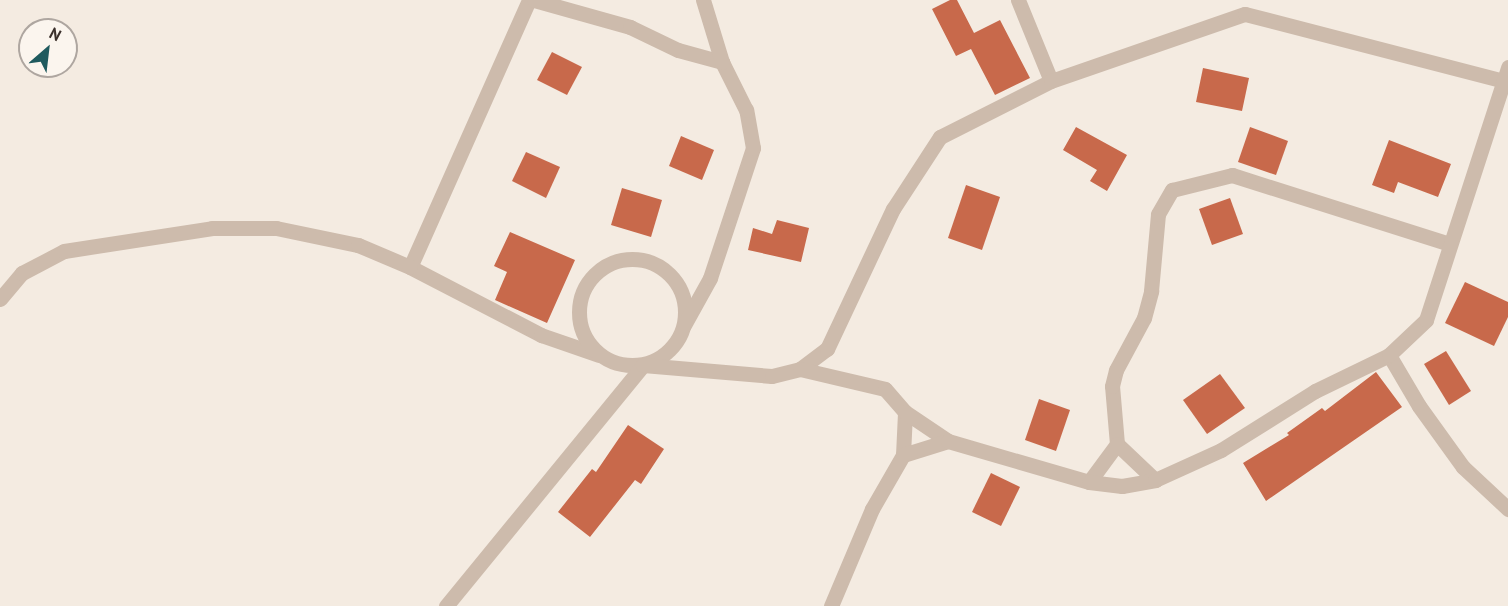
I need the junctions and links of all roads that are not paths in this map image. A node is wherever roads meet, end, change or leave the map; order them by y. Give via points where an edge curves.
1 (529, 0) edge
2 (534, 0) edge
3 (703, 0) edge
4 (1018, 0) edge
5 (722, 62) junction
6 (1506, 77) edge
7 (1051, 81) junction
8 (1449, 244) junction
9 (410, 267) junction
10 (0, 299) edge
11 (684, 325) junction
12 (599, 355) junction
13 (1389, 355) junction
14 (643, 365) junction
15 (800, 369) junction
16 (905, 412) junction
17 (948, 441) junction
18 (1117, 444) junction
19 (903, 454) junction
20 (1155, 480) junction
21 (1089, 482) junction
22 (1508, 509) edge
23 (446, 606) edge
24 (831, 606) edge

1 - 9 street
2 - 5 street via 630,27 678,50
3 - 5 street
4 - 7 street
5 - 11 street via 746,110 753,148 710,278
6 - 7 street via 1245,14
6 - 8 street
7 - 15 street via 940,137 893,209 827,349
8 - 13 street via 1426,320
8 - 18 street via 1232,175 1172,190 1158,214 1151,291 1144,318 1116,370 1112,386
9 - 10 street via 358,245 276,228 212,228 64,251 22,273
9 - 12 street via 541,334
11 - 12 street via 681,292 667,273 645,261 613,262 587,282 580,296 580,329
11 - 14 street via 669,351
12 - 14 street via 620,365
13 - 20 street via 1315,392 1221,450
13 - 22 street via 1419,406 1463,467
14 - 15 street via 772,376
14 - 23 street
15 - 16 street via 885,390
16 - 17 street
16 - 19 street
17 - 19 street
17 - 21 street
18 - 20 street
18 - 21 street
19 - 24 street via 872,509
20 - 21 street via 1122,486

